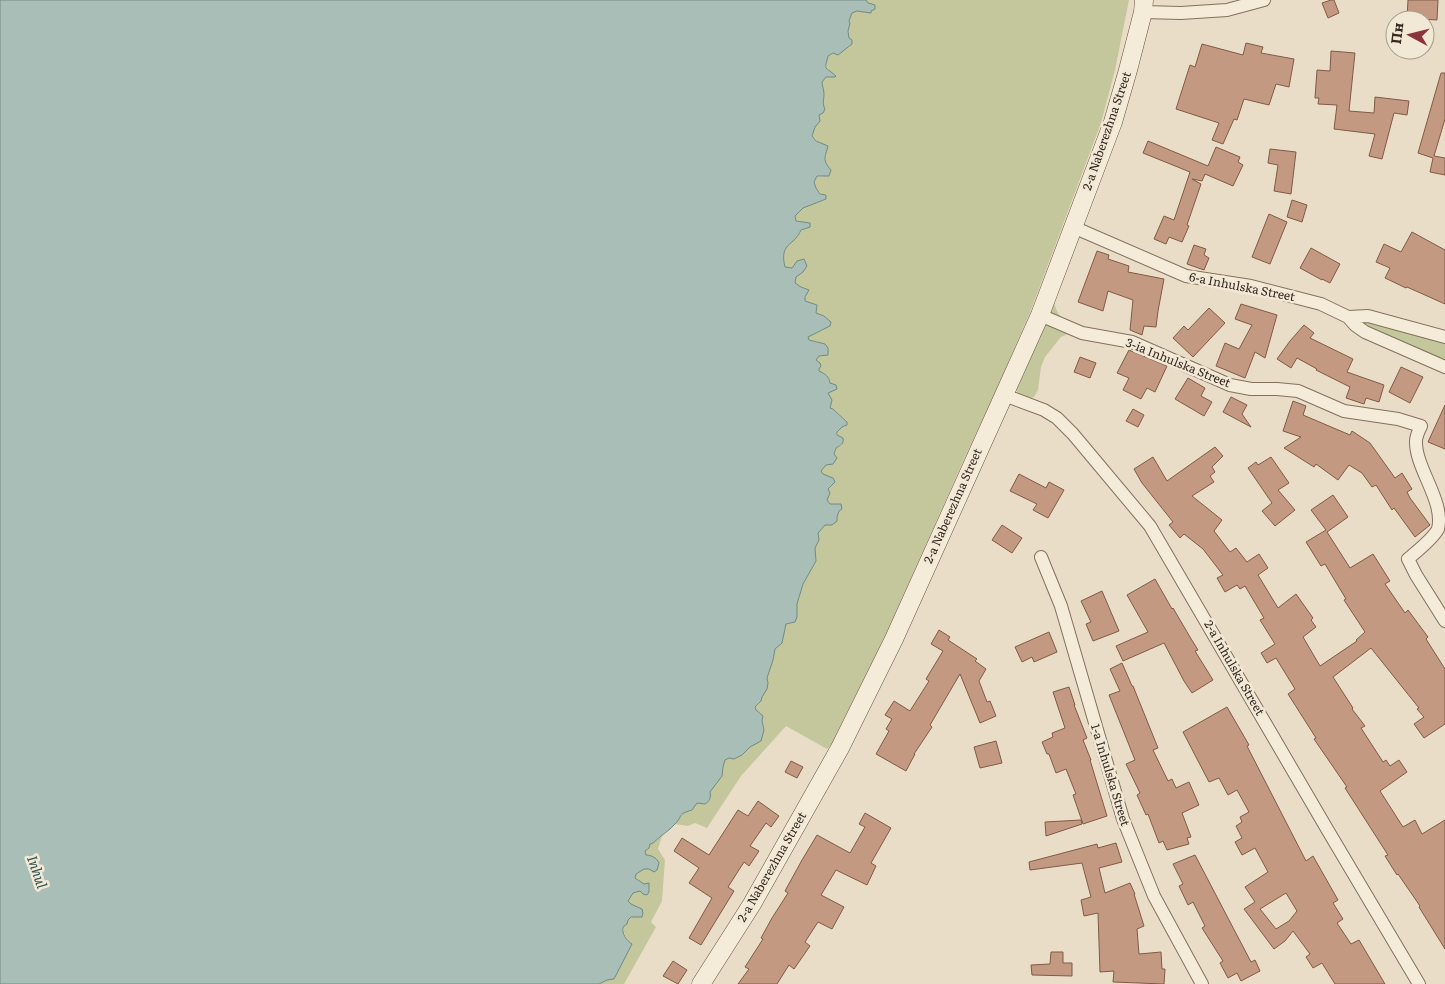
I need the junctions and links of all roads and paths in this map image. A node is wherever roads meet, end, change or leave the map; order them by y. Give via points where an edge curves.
1 (1264, 0) edge
2 (1144, 6) edge
3 (1073, 227) junction
4 (1040, 315) junction
5 (1348, 317) junction
6 (1445, 337) edge
7 (1445, 367) edge
8 (1004, 395) junction
9 (1041, 557) dead end
10 (1445, 621) edge
11 (700, 984) edge
12 (1202, 984) edge
13 (1419, 984) edge

1 - 2 street via 1227,10 1181,13
2 - 3 main road, 2-a Naberezhna Street via 1113,122
3 - 4 main road, 2-a Naberezhna Street
3 - 5 street, 6-a Inhulska Street via 1186,276 1292,296 1321,304
4 - 8 main road, 2-a Naberezhna Street
4 - 10 street, 3-ia Inhulska Street via 1082,333 1132,342 1230,385 1298,391 1344,411 1398,419 1420,426 1416,440 1418,453 1440,503 1442,517 1431,538 1408,559
5 - 6 street, 6-a Inhulska Street via 1368,316
5 - 7 street via 1365,332
8 - 11 main road, 2-a Naberezhna Street via 894,638 840,748 752,904
8 - 13 street, 2-a Inhulska Street via 1057,418 1150,526
9 - 12 street, 1-a Inhulska Street via 1061,606 1123,819 1154,896

